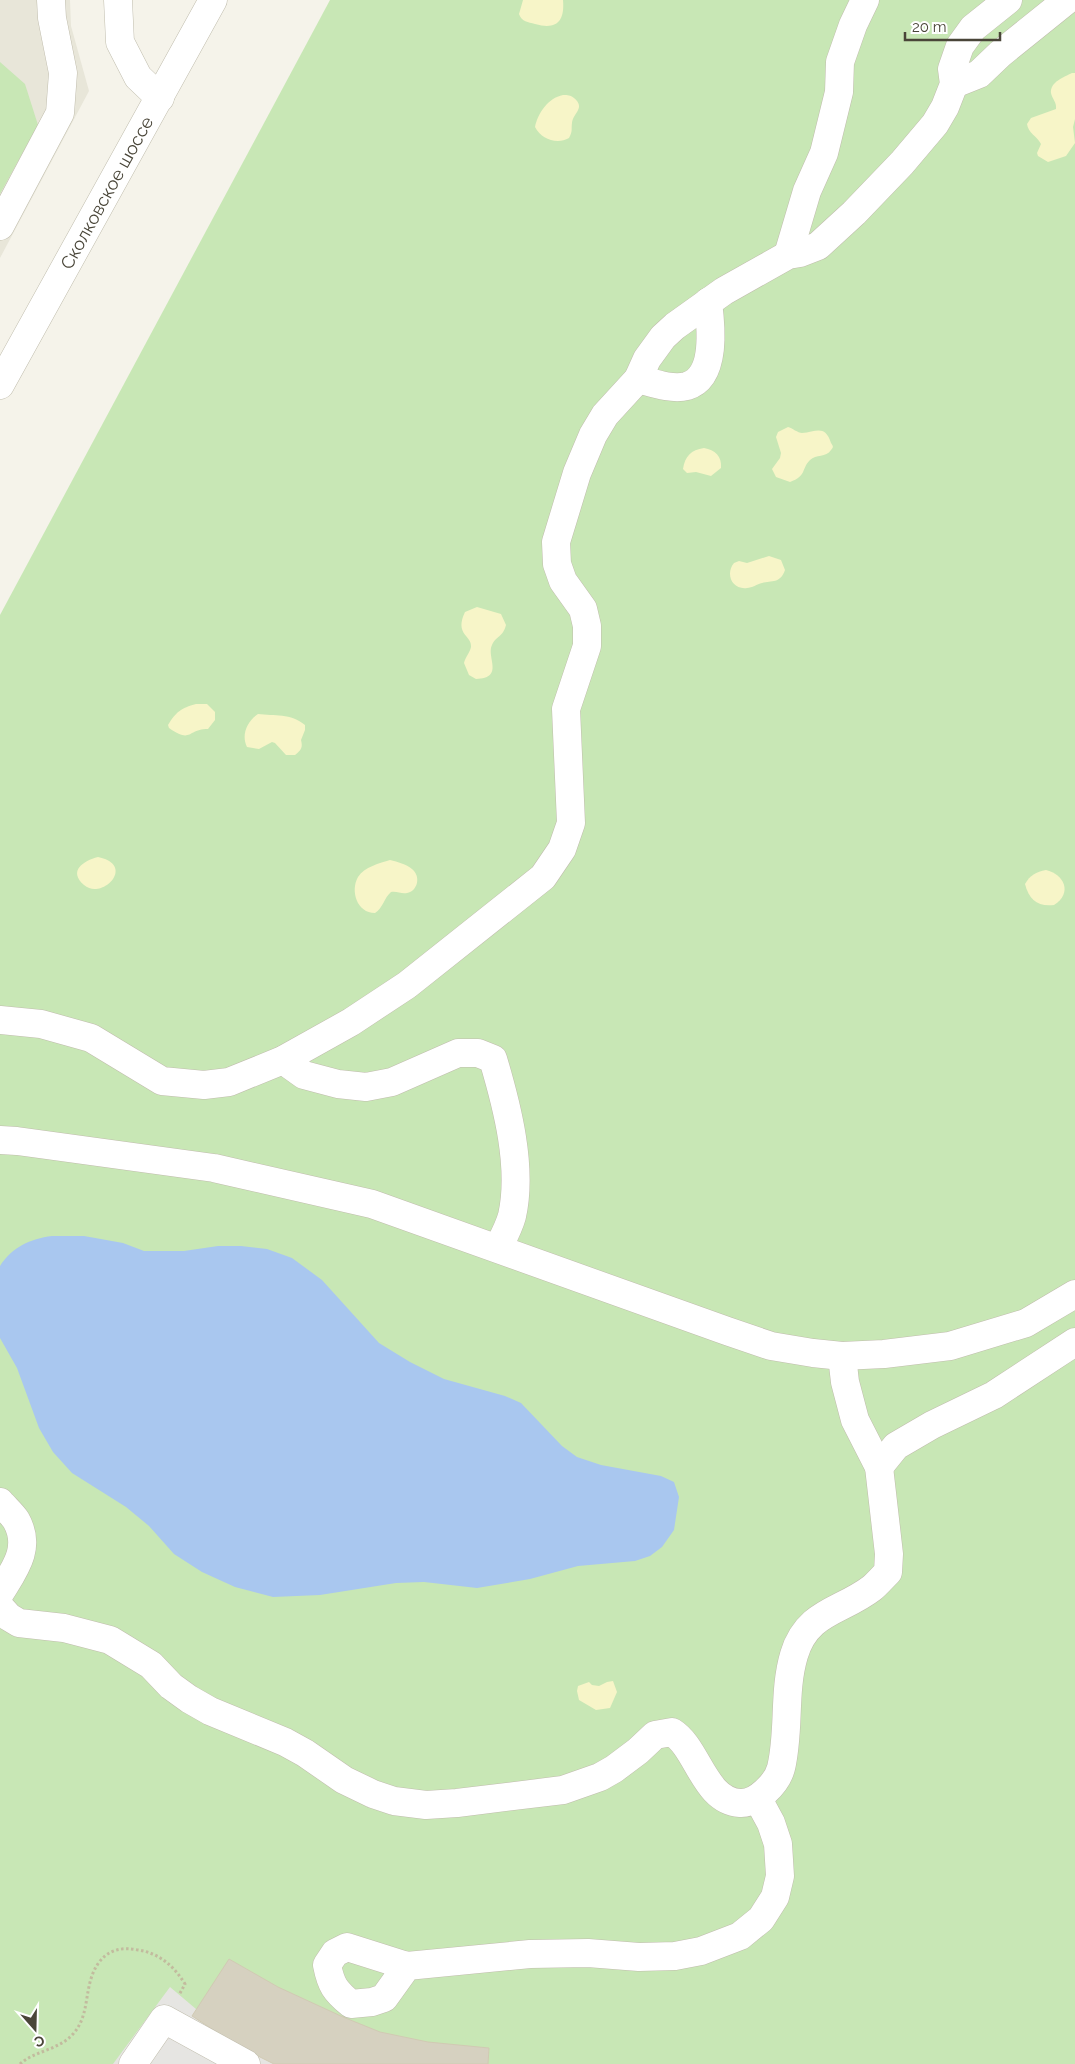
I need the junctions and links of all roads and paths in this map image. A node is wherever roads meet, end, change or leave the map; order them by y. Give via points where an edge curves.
1 (51, 0) edge
2 (118, 0) edge
3 (213, 0) edge
4 (865, 0) edge
5 (1008, 0) edge
6 (1067, 0) edge
7 (954, 84) junction
8 (160, 98) junction
9 (0, 226) edge
10 (788, 255) junction
11 (708, 302) junction
12 (638, 378) junction
13 (0, 385) edge
14 (0, 1020) edge
15 (283, 1060) junction
16 (0, 1140) edge
17 (498, 1248) junction
18 (1075, 1294) edge
19 (1075, 1342) edge
20 (842, 1356) junction
21 (879, 1467) junction
22 (0, 1502) edge
23 (0, 1593) edge
24 (0, 1607) edge
25 (758, 1798) junction
26 (407, 1966) dead end
27 (164, 2019) junction
28 (20, 2064) edge
29 (132, 2064) edge
30 (246, 2064) edge

1 - 9 street via 63,73 60,113
2 - 8 street via 120,42 138,77
3 - 8 street, Сколковское шоссе
4 - 10 street via 840,62 839,92 824,153 807,191
5 - 7 street via 972,28 960,46 952,69
6 - 7 street via 979,74
7 - 10 street via 935,124 861,206 818,246
8 - 13 street, Сколковское шоссе
10 - 11 street
11 - 12 street via 663,336
11 - 12 street via 711,339 707,365 698,380 687,386 665,386
12 - 15 street via 605,415 593,435 568,499 556,542 562,581 582,609 587,646 566,709 571,823 562,849 543,877 407,984 351,1022
14 - 15 street via 42,1024 91,1038 162,1081 204,1085 229,1082
15 - 17 street via 304,1075 366,1087 392,1082 458,1052 478,1053 493,1059 514,1149 512,1216
16 - 17 street via 214,1168 372,1204
17 - 20 street via 771,1346
18 - 20 street via 1026,1323 950,1346
19 - 21 street via 994,1394 896,1446
20 - 21 street via 855,1420
21 - 25 street via 889,1554 888,1572 872,1588 808,1626 794,1654 781,1769
22 - 23 street via 16,1520 22,1540 20,1560
24 - 25 street via 19,1623 64,1628 110,1640 151,1665 172,1686 210,1711 285,1742 344,1780 394,1801 457,1804 562,1790 600,1777 655,1735 672,1732 681,1738 702,1775 721,1796 740,1803
25 - 26 street via 778,1844 780,1876 775,1897 761,1919 740,1936 701,1951 675,1956 530,1954
27 - 28 path via 185,1984 177,1971 152,1952 125,1948 107,1952 93,1970 84,2016 72,2035
27 - 29 street
27 - 30 street

